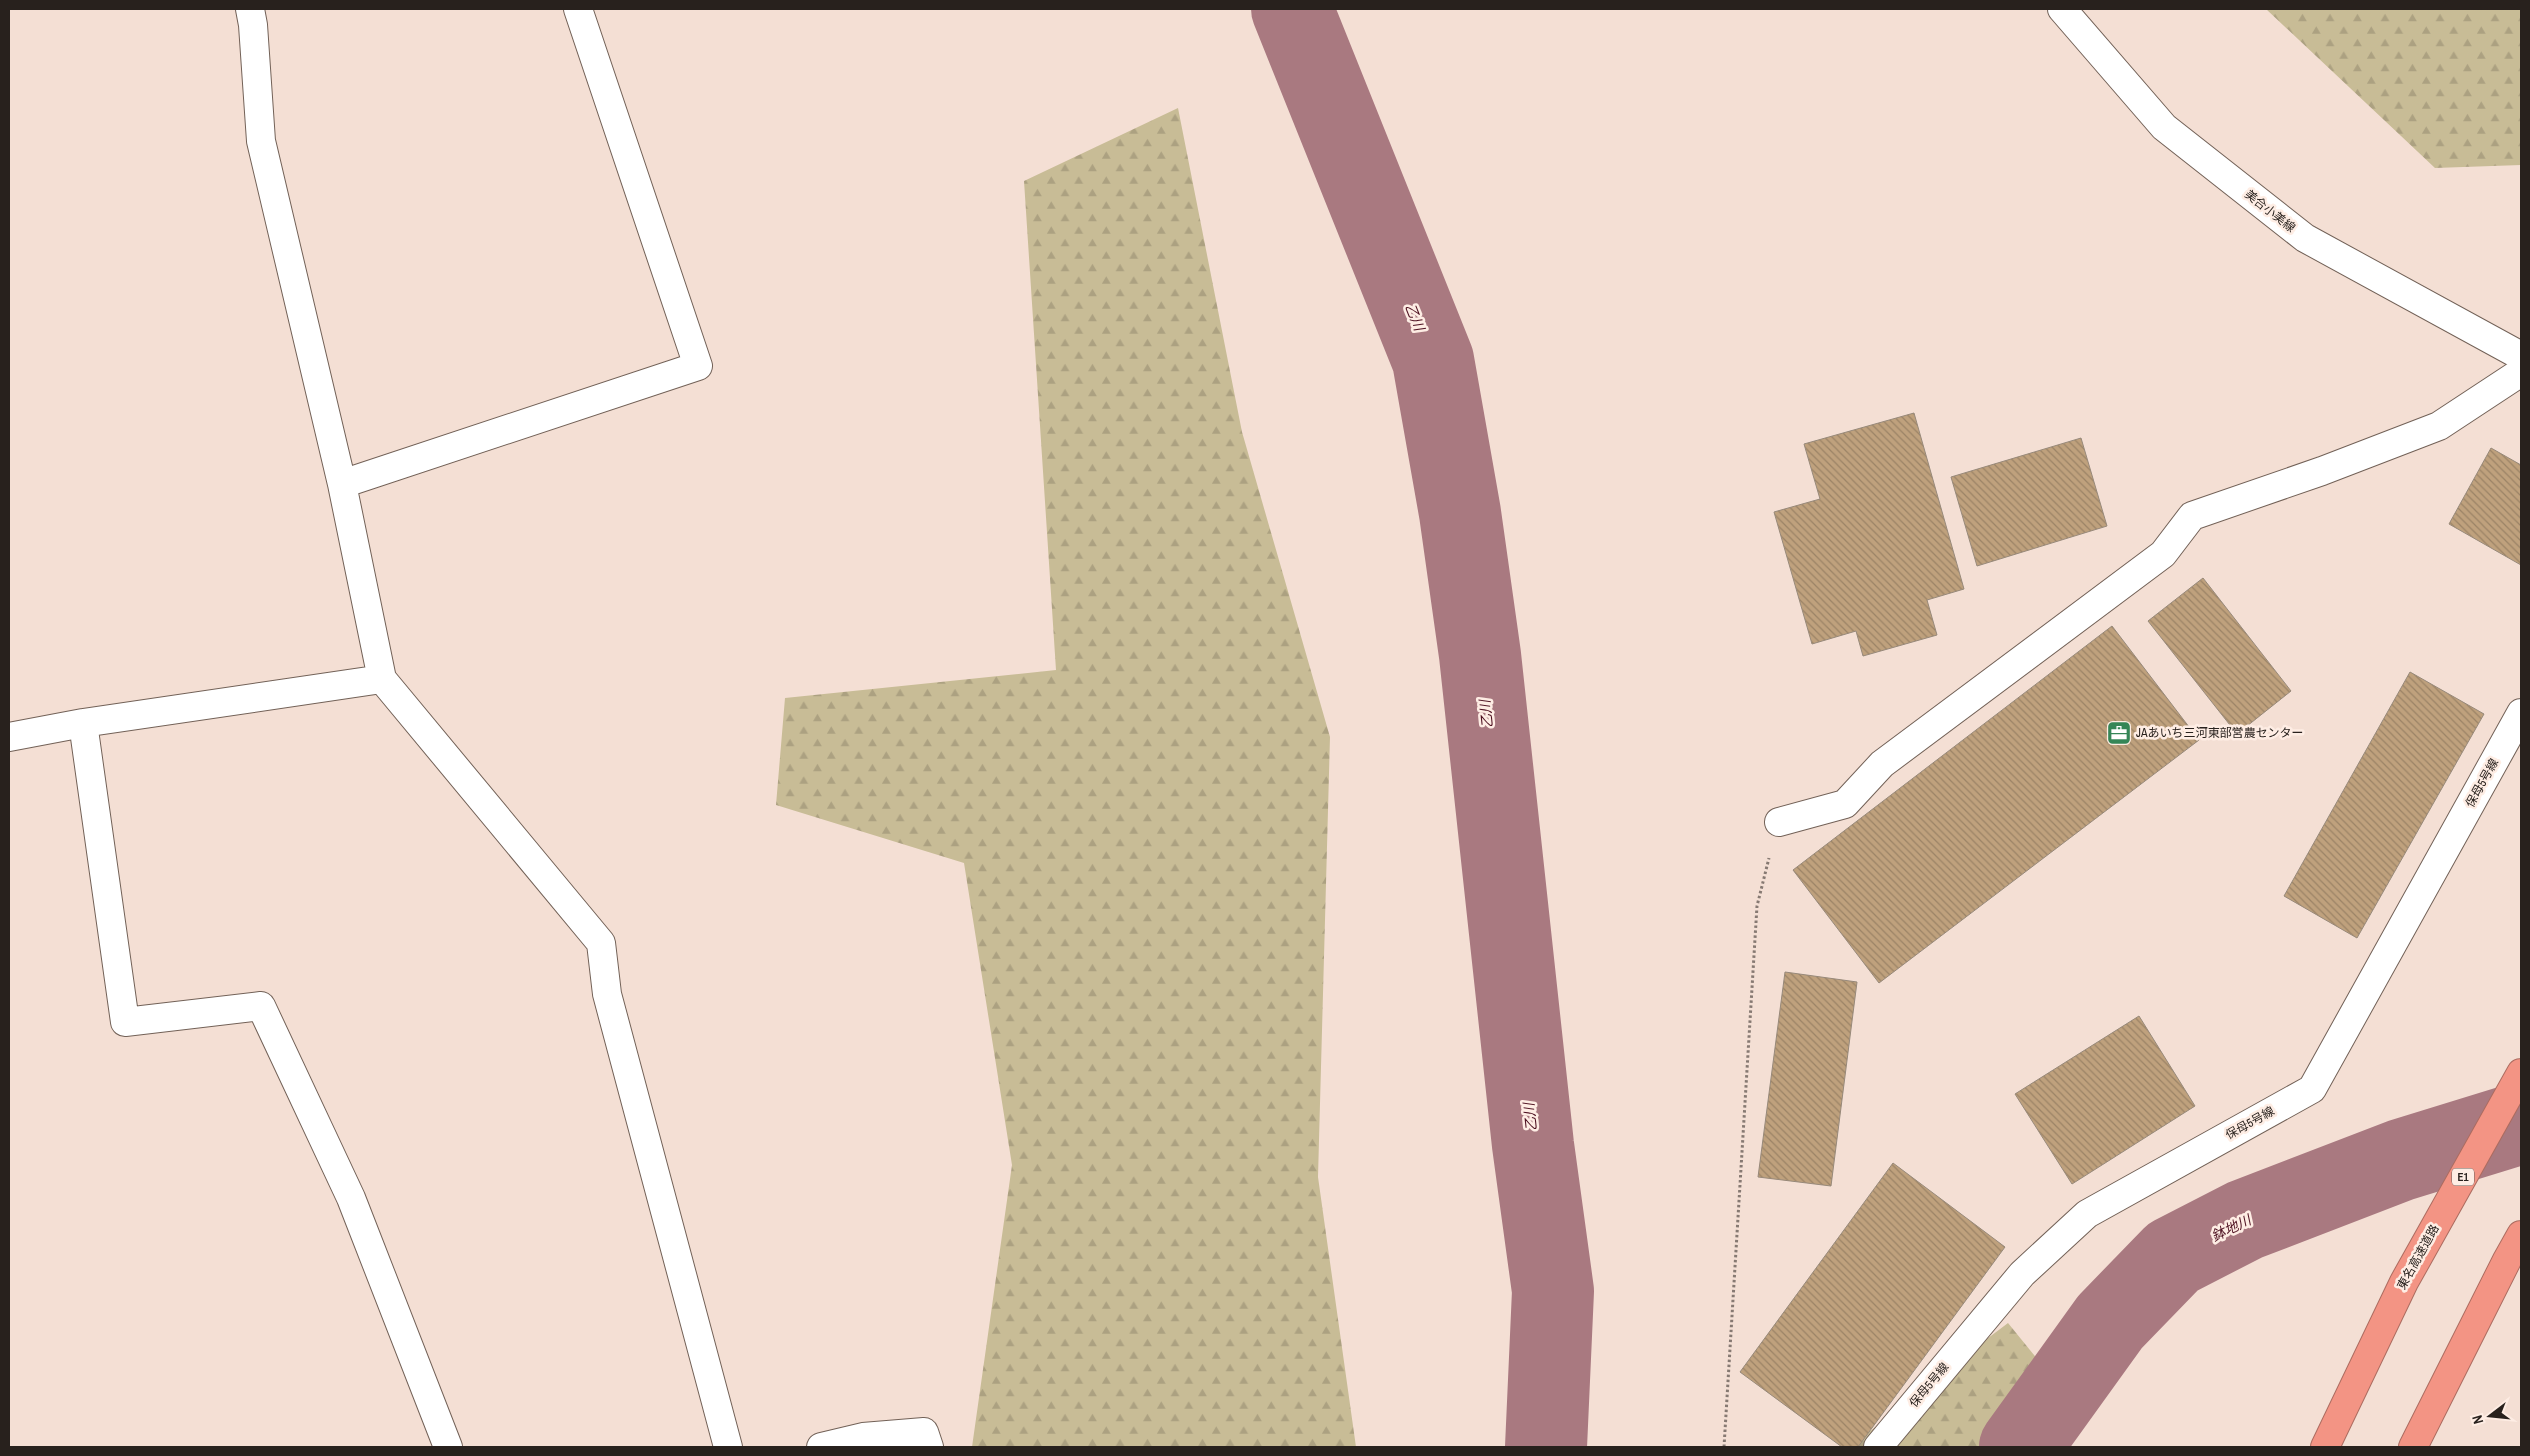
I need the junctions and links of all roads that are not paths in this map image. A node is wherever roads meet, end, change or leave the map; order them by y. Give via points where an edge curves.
1 (250, 9) edge
2 (578, 9) edge
3 (2062, 9) edge
4 (2521, 356) edge
5 (2521, 372) edge
6 (342, 484) junction
7 (382, 679) junction
8 (2521, 713) edge
9 (83, 723) junction
10 (9, 737) edge
11 (1779, 822) road end
12 (2521, 1072) edge
13 (2521, 1235) edge
14 (448, 1447) edge
15 (728, 1447) edge
16 (822, 1447) edge
17 (928, 1447) edge
18 (1878, 1447) edge
19 (2326, 1447) edge
20 (2413, 1447) edge

1 - 6 street via 261,141
2 - 6 street via 698,366
3 - 4 street, 美合小美線 via 2164,127 2304,238
5 - 11 street via 2439,426 2192,516 2163,554 1882,764 1845,804
6 - 7 street
7 - 9 street
7 - 15 street via 601,943 607,994
8 - 18 street, 保母5号線 via 2312,1089 2087,1214 2022,1274
9 - 10 street
9 - 14 street via 125,1022 261,1006 351,1198
12 - 19 highway, 東名高速道路 / E1 via 2404,1282
13 - 20 highway
16 - 17 street via 863,1437 924,1432

